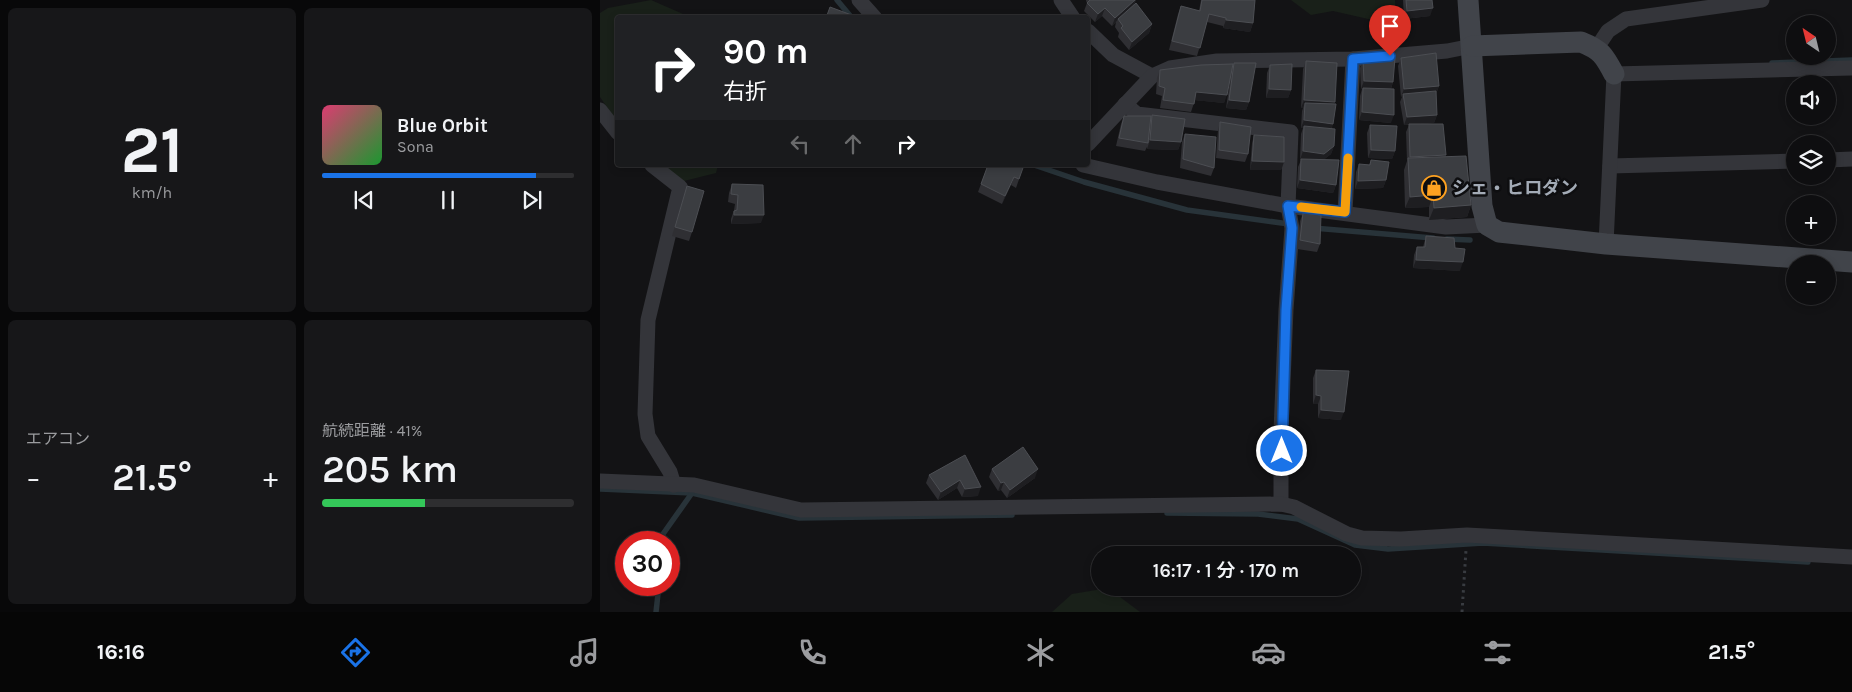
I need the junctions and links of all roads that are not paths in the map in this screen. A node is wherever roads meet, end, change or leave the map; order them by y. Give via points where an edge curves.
1 (859, 0) edge
2 (1061, 0) edge
3 (1468, 0) edge
4 (1762, 0) edge
5 (872, 15) edge
6 (1071, 15) edge
7 (1090, 33) edge
8 (1472, 46) junction
9 (1596, 48) junction
10 (1353, 59) junction
11 (1852, 68) edge
12 (1614, 74) junction
13 (1152, 76) junction
14 (1125, 104) junction
15 (600, 110) edge
16 (615, 129) edge
17 (1090, 142) edge
18 (1836, 160) edge
19 (1852, 160) edge
20 (1786, 161) edge
21 (1090, 166) edge
22 (1610, 166) junction
23 (655, 167) edge
24 (1288, 206) junction
25 (1345, 212) junction
26 (1487, 225) junction
27 (1606, 244) junction
28 (1852, 262) edge
29 (600, 481) edge
30 (674, 484) junction
31 (1281, 504) junction
32 (1852, 556) edge

1 - 5 street
2 - 6 street
3 - 8 street
4 - 9 street via 1626,19 1608,31
7 - 13 street via 1113,55
8 - 9 street via 1581,42
8 - 10 street
8 - 26 street via 1482,206
9 - 12 street
10 - 13 street via 1217,61 1170,68
10 - 25 street
11 - 12 street
12 - 22 street
13 - 14 street
14 - 17 street
14 - 24 street via 1137,114 1291,132
15 - 16 street
18 - 19 street
20 - 22 street
21 - 24 street
22 - 27 street
23 - 30 street via 680,187 648,320 645,414 648,436
24 - 25 street
24 - 31 street via 1292,228 1281,431
25 - 26 street via 1446,227
26 - 27 street via 1499,232
27 - 28 street
29 - 30 street
30 - 31 street via 694,485 801,510
31 - 32 street via 1362,538 1467,535

